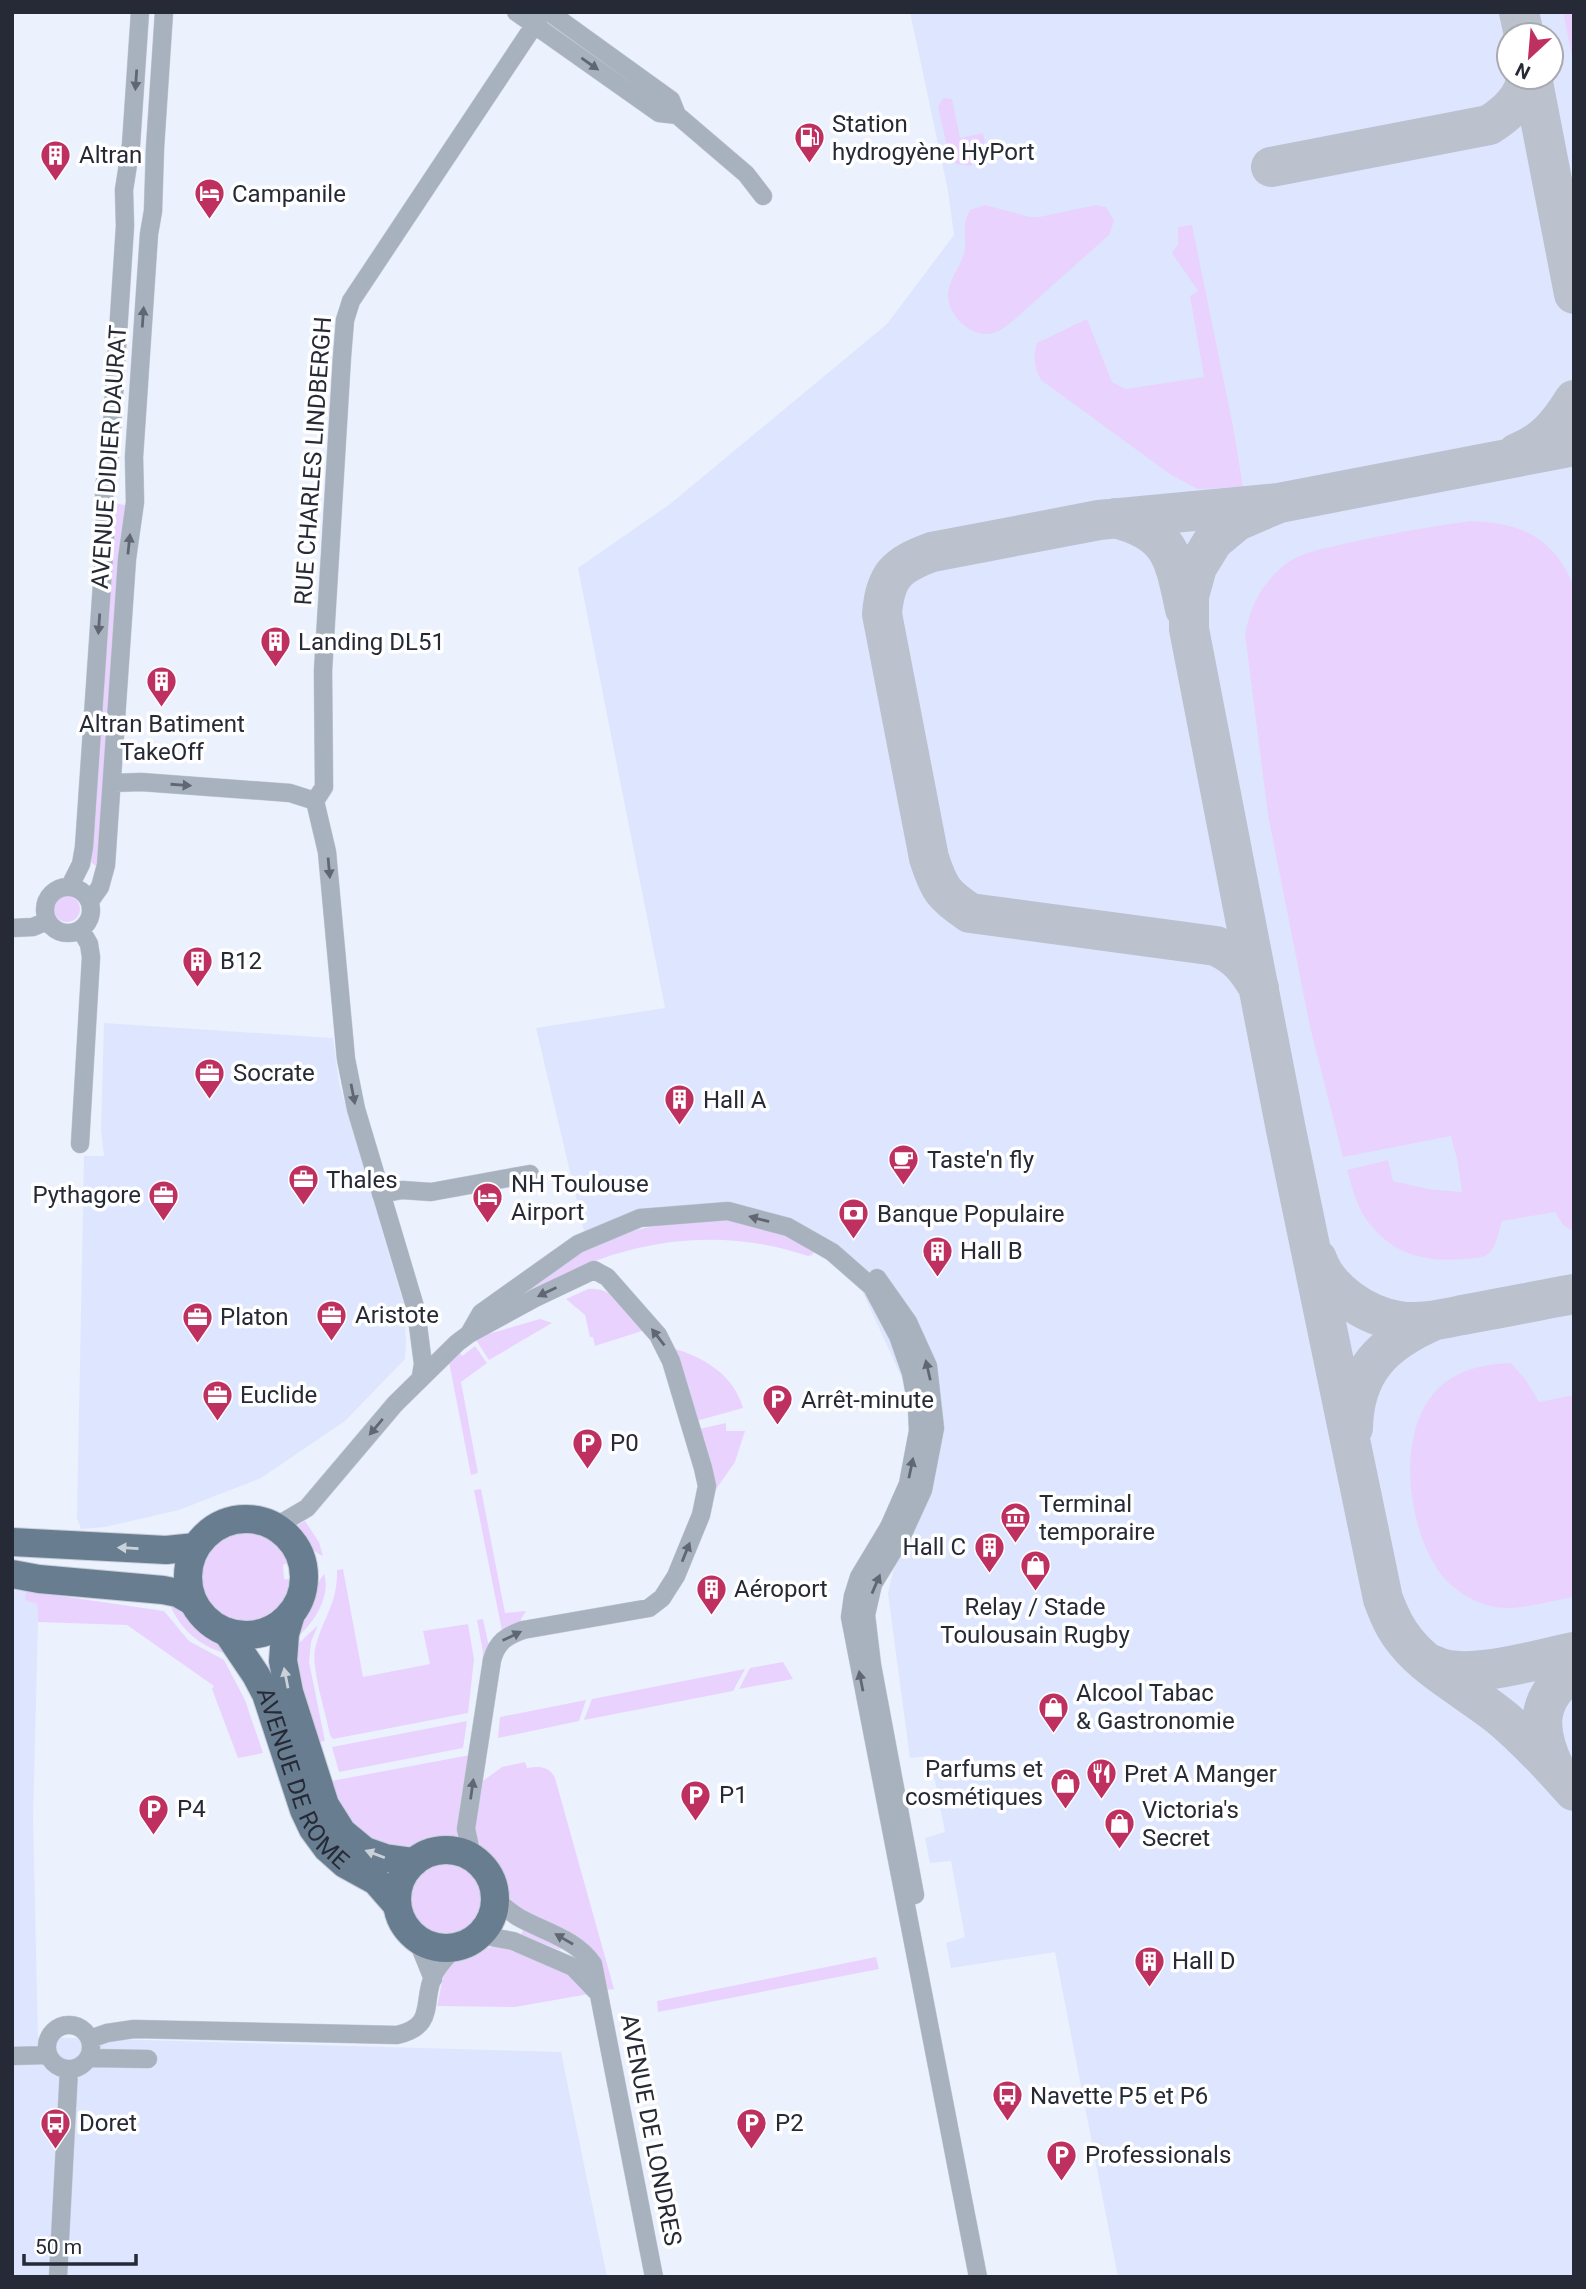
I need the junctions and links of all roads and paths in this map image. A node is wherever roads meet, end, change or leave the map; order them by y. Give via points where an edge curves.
1 (141, 12) edge
2 (164, 12) edge
3 (516, 12) edge
4 (549, 12) edge
5 (539, 19) edge
6 (677, 115) junction
7 (763, 196) dead end
8 (113, 783) junction
9 (315, 801) junction
10 (70, 886) junction
11 (90, 901) junction
12 (47, 921) junction
13 (12, 928) edge
14 (81, 930) junction
15 (80, 1144) dead end
16 (530, 1174) dead end
17 (381, 1194) junction
18 (788, 1227) junction
19 (469, 1334) junction
20 (421, 1376) junction
21 (272, 1524) junction
22 (12, 1542) edge
23 (196, 1547) junction
24 (12, 1574) edge
25 (191, 1601) junction
26 (291, 1614) junction
27 (227, 1632) junction
28 (472, 1856) junction
29 (414, 1861) junction
30 (496, 1900) junction
31 (397, 1905) junction
32 (480, 1935) junction
33 (416, 1937) junction
34 (455, 1947) junction
35 (433, 1979) junction
36 (598, 1993) junction
37 (90, 2039) junction
38 (48, 2054) junction
39 (12, 2056) edge
40 (89, 2058) junction
41 (148, 2059) dead end
42 (69, 2069) junction
43 (58, 2277) edge
44 (654, 2277) edge
45 (978, 2277) edge
46 (987, 2277) edge

1 -> 10 street, AVENUE DIDIER DAURAT via 124,190 84,847
8 -> 2 street, AVENUE DIDIER DAURAT
3 - 5 street
4 - 6 street via 671,100
5 -> 6 street via 659,113
5 - 9 street, RUE CHARLES LINDBERGH via 351,301 345,320 323,658 324,787
6 - 7 street via 746,174
8 -> 9 street via 290,793
8 - 11 street, AVENUE DIDIER DAURAT via 106,865
9 -> 17 street, RUE CHARLES LINDBERGH via 327,852 346,1059
10 - 11 street
10 - 12 street via 50,894 45,907
11 - 14 street via 92,914
12 - 13 street
12 - 14 street via 62,933
14 - 15 street via 91,957
16 - 17 street via 431,1192
17 - 20 street, RUE CHARLES LINDBERGH via 416,1310
18 -> 19 street via 729,1211 640,1218 578,1244 481,1313
45 -> 18 street via 850,1618 859,1577 908,1484 918,1431 914,1387 898,1336 872,1287 832,1252
46 -> 18 street via 866,1615 873,1584 923,1490 935,1428 928,1366 908,1322 880,1281 837,1243
19 - 20 street
28 -> 19 street via 466,1829 495,1650 505,1638 523,1630 649,1608 662,1598 701,1515 706,1486 665,1347 601,1273 594,1270
20 -> 21 street via 307,1508
21 - 23 main road via 231,1520 211,1530
21 - 26 main road via 286,1534 302,1559 303,1587
23 -> 22 main road via 166,1550
23 - 25 main road via 188,1567
24 - 25 main road via 163,1590
25 - 27 main road via 206,1620
26 - 27 main road via 269,1631
29 -> 26 main road, AVENUE DE ROME via 365,1851 342,1832 325,1805 283,1661
27 - 31 main road, AVENUE DE ROME via 266,1694 313,1829 327,1848 376,1881
28 - 29 main road via 448,1849
28 - 30 main road via 490,1875
29 - 31 main road via 400,1881
30 - 32 main road via 494,1913
36 -> 30 street, AVENUE DE LONDRES via 596,1971 582,1951
31 - 33 main road
32 - 34 main road
32 - 36 street, AVENUE DE LONDRES via 513,1941 573,1967
33 - 34 main road via 434,1947
33 - 35 street
34 - 35 street
35 - 37 street via 428,2011 409,2033 147,2029 119,2030
36 - 44 street, AVENUE DE LONDRES
37 - 38 street via 77,2026 61,2026 49,2037
37 - 40 street
38 - 39 street
38 - 42 street via 56,2065
40 - 41 street
40 - 42 street
42 - 43 street

